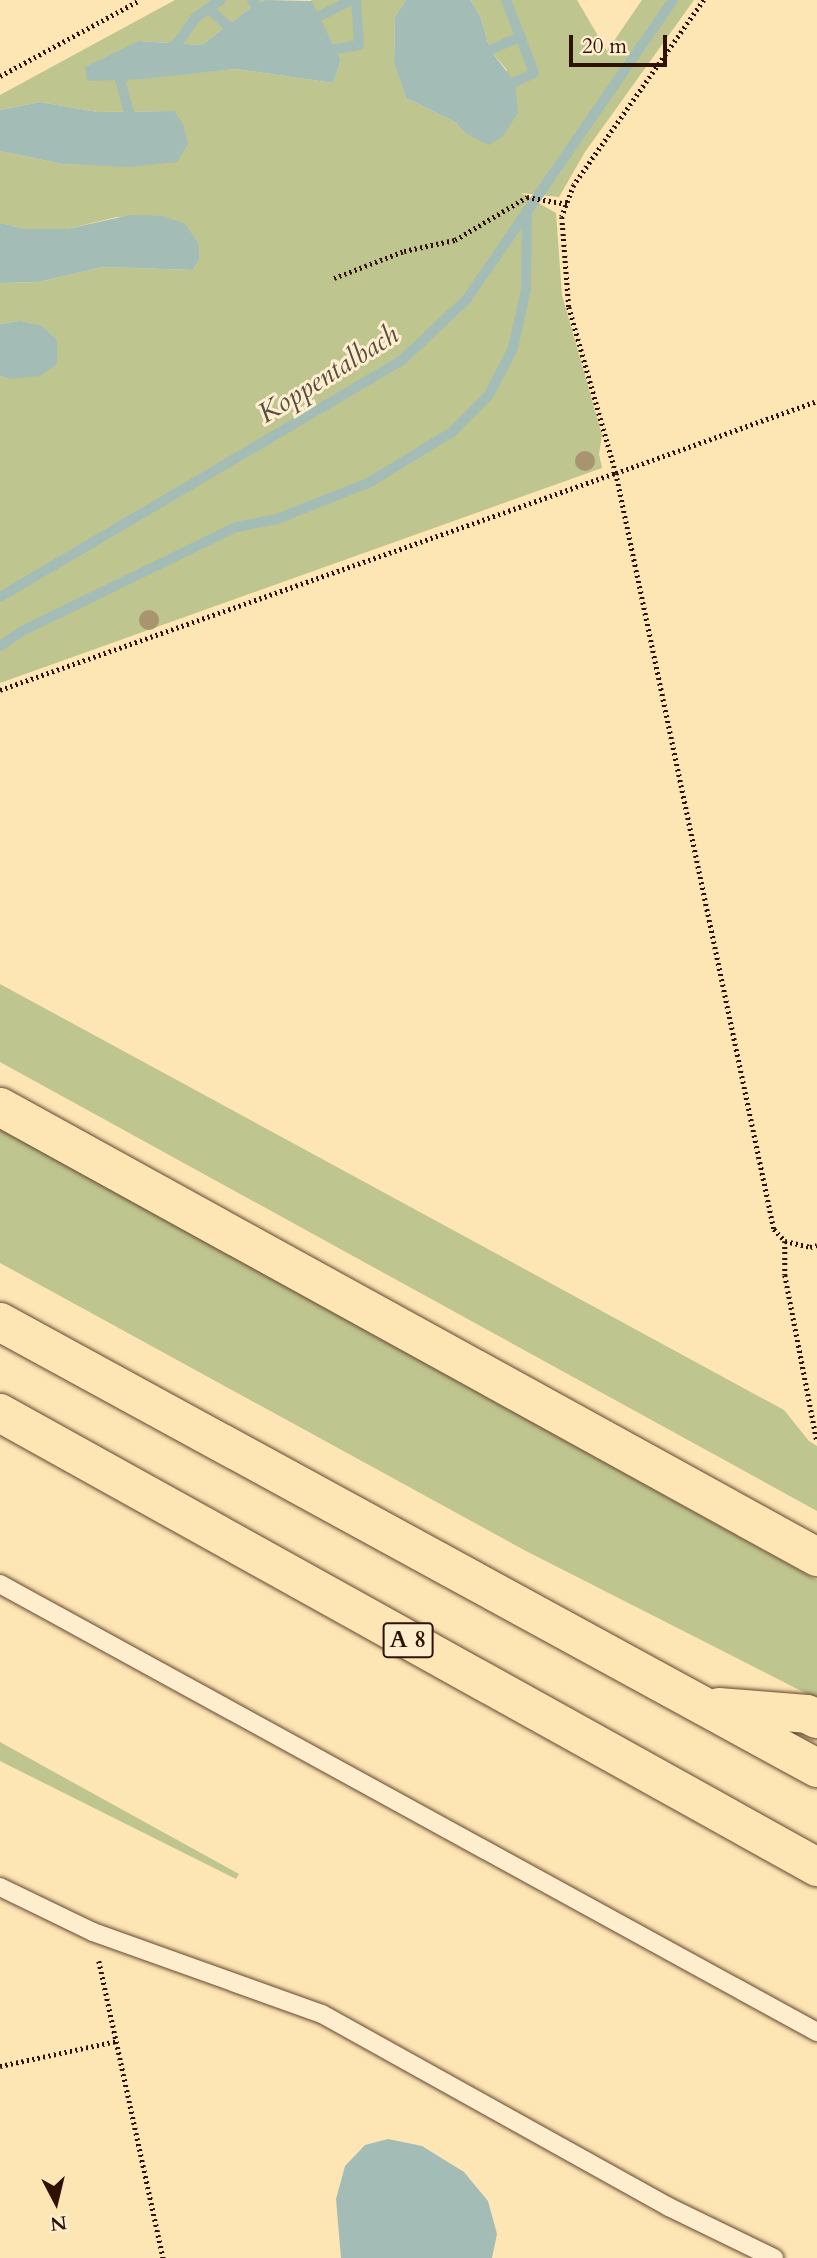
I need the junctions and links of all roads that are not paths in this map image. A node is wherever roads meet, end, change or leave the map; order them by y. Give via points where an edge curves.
1 (0, 1107) edge
2 (0, 1322) edge
3 (0, 1413) edge
4 (817, 1557) edge
5 (0, 1584) edge
6 (705, 1706) junction
7 (817, 1719) edge
8 (817, 1768) edge
9 (817, 1867) edge
10 (0, 1887) edge
11 (817, 2032) edge
12 (774, 2258) edge

1 - 4 highway
2 - 6 highway
3 - 9 highway, A 8
5 - 11 lane
6 - 7 highway via 807,1714
6 - 8 highway
10 - 12 lane via 93,1932 322,2014 657,2200

